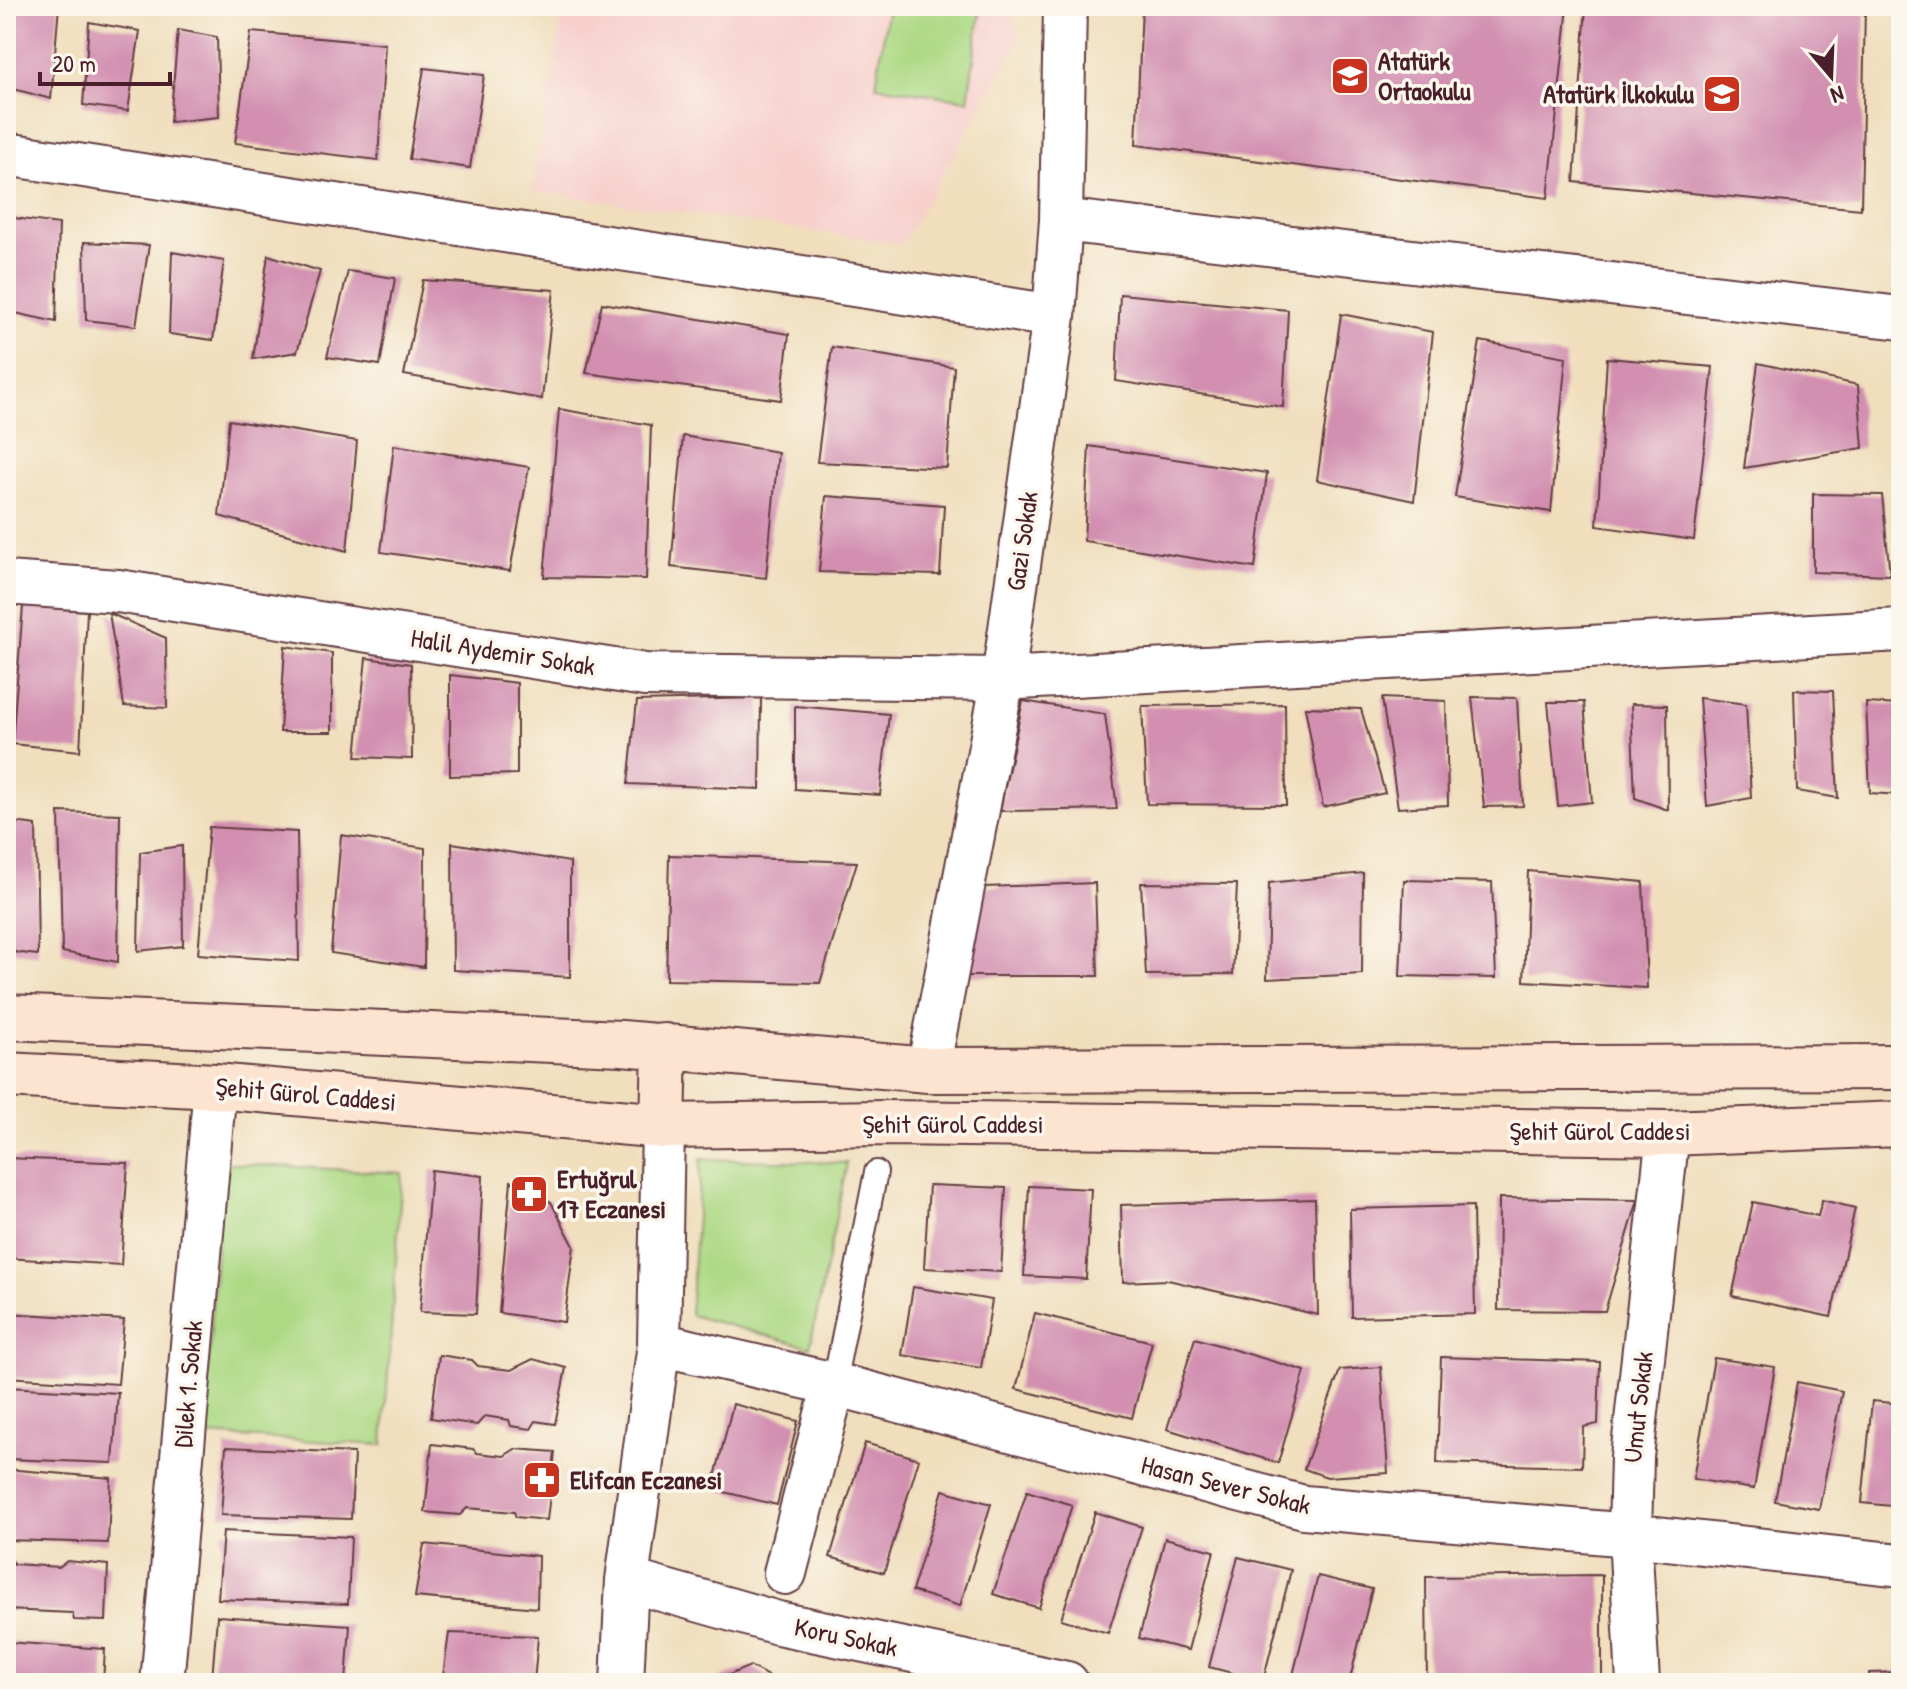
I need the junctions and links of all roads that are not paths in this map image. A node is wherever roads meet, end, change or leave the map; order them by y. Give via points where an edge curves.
1 (1065, 6) edge
2 (6, 154) edge
3 (1061, 220) junction
4 (1054, 316) junction
5 (1901, 318) edge
6 (6, 583) edge
7 (1901, 630) edge
8 (1003, 679) junction
9 (6, 1017) edge
10 (665, 1046) junction
11 (1901, 1067) edge
12 (928, 1070) junction
13 (6, 1075) edge
14 (215, 1086) junction
15 (1901, 1124) edge
16 (663, 1126) junction
17 (1668, 1133) junction
18 (876, 1172) dead end
19 (659, 1344) junction
20 (834, 1384) junction
21 (1630, 1535) junction
22 (1901, 1565) edge
23 (785, 1573) dead end
24 (627, 1580) junction
25 (162, 1683) edge
26 (622, 1683) edge
27 (1067, 1683) edge
28 (1638, 1683) edge

1 - 3 street, Gazi Sokak
2 - 4 street
3 - 4 street, Gazi Sokak
3 - 5 street
4 - 8 street, Gazi Sokak
6 - 8 street, Halil Aydemir Sokak via 118,591 645,675
7 - 8 street, Halil Aydemir Sokak
8 - 12 street, Gazi Sokak
9 - 10 main road, Şehit Gürol Caddesi
10 - 12 main road, Şehit Gürol Caddesi
10 - 16 main road
11 - 12 main road, Şehit Gürol Caddesi
13 - 14 main road, Şehit Gürol Caddesi
14 - 16 main road, Şehit Gürol Caddesi
14 - 25 street, Dilek 1. Sokak
15 - 17 main road, Şehit Gürol Caddesi
16 - 17 main road, Şehit Gürol Caddesi via 886,1123
16 - 19 street
17 - 21 street, Umut Sokak via 1632,1457
18 - 20 lane
19 - 20 street, Hasan Sever Sokak
19 - 24 street
20 - 21 street, Hasan Sever Sokak via 1304,1507
20 - 23 street
21 - 22 street, Hasan Sever Sokak
21 - 28 street, Umut Sokak
24 - 26 street
24 - 27 street, Koru Sokak via 778,1623

